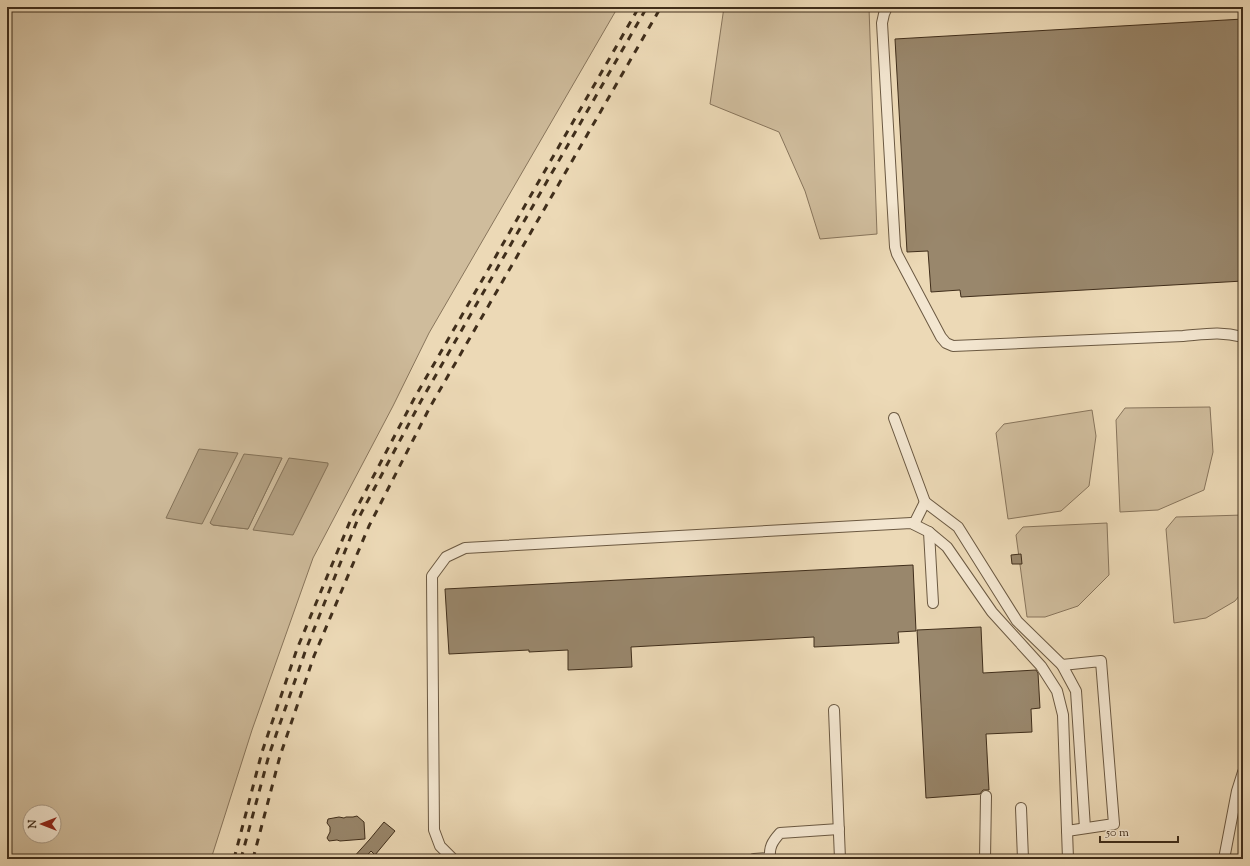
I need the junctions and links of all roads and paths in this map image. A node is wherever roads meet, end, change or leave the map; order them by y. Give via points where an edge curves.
1 (887, 7) edge
2 (1243, 337) edge
3 (894, 418) dead end
4 (925, 502) junction
5 (914, 524) junction
6 (929, 532) junction
7 (933, 603) dead end
8 (1062, 665) junction
9 (834, 710) dead end
10 (1242, 776) edge
11 (986, 796) dead end
12 (1021, 808) dead end
13 (1085, 828) junction
14 (839, 830) junction
15 (1067, 831) junction
16 (770, 858) edge
17 (453, 859) edge
18 (754, 859) edge
19 (840, 859) edge
20 (985, 859) edge
21 (1023, 859) edge
22 (1068, 859) edge
23 (1224, 859) edge

1 - 2 lane via 882,23 894,247 941,338 946,343 961,346 1215,333
3 - 4 lane
4 - 5 lane
4 - 8 lane via 958,528 1017,621
5 - 6 lane
5 - 17 lane via 466,548 446,557 432,576 434,830 440,846
6 - 7 lane
6 - 15 lane via 947,547 992,612 1040,666 1057,691 1063,716
8 - 13 lane via 1076,691
8 - 13 lane via 1101,661 1114,824
9 - 14 lane
10 - 23 lane
11 - 20 lane
12 - 21 lane
13 - 15 lane
14 - 16 lane via 780,833 773,840
14 - 19 lane
15 - 22 lane
16 - 18 lane

